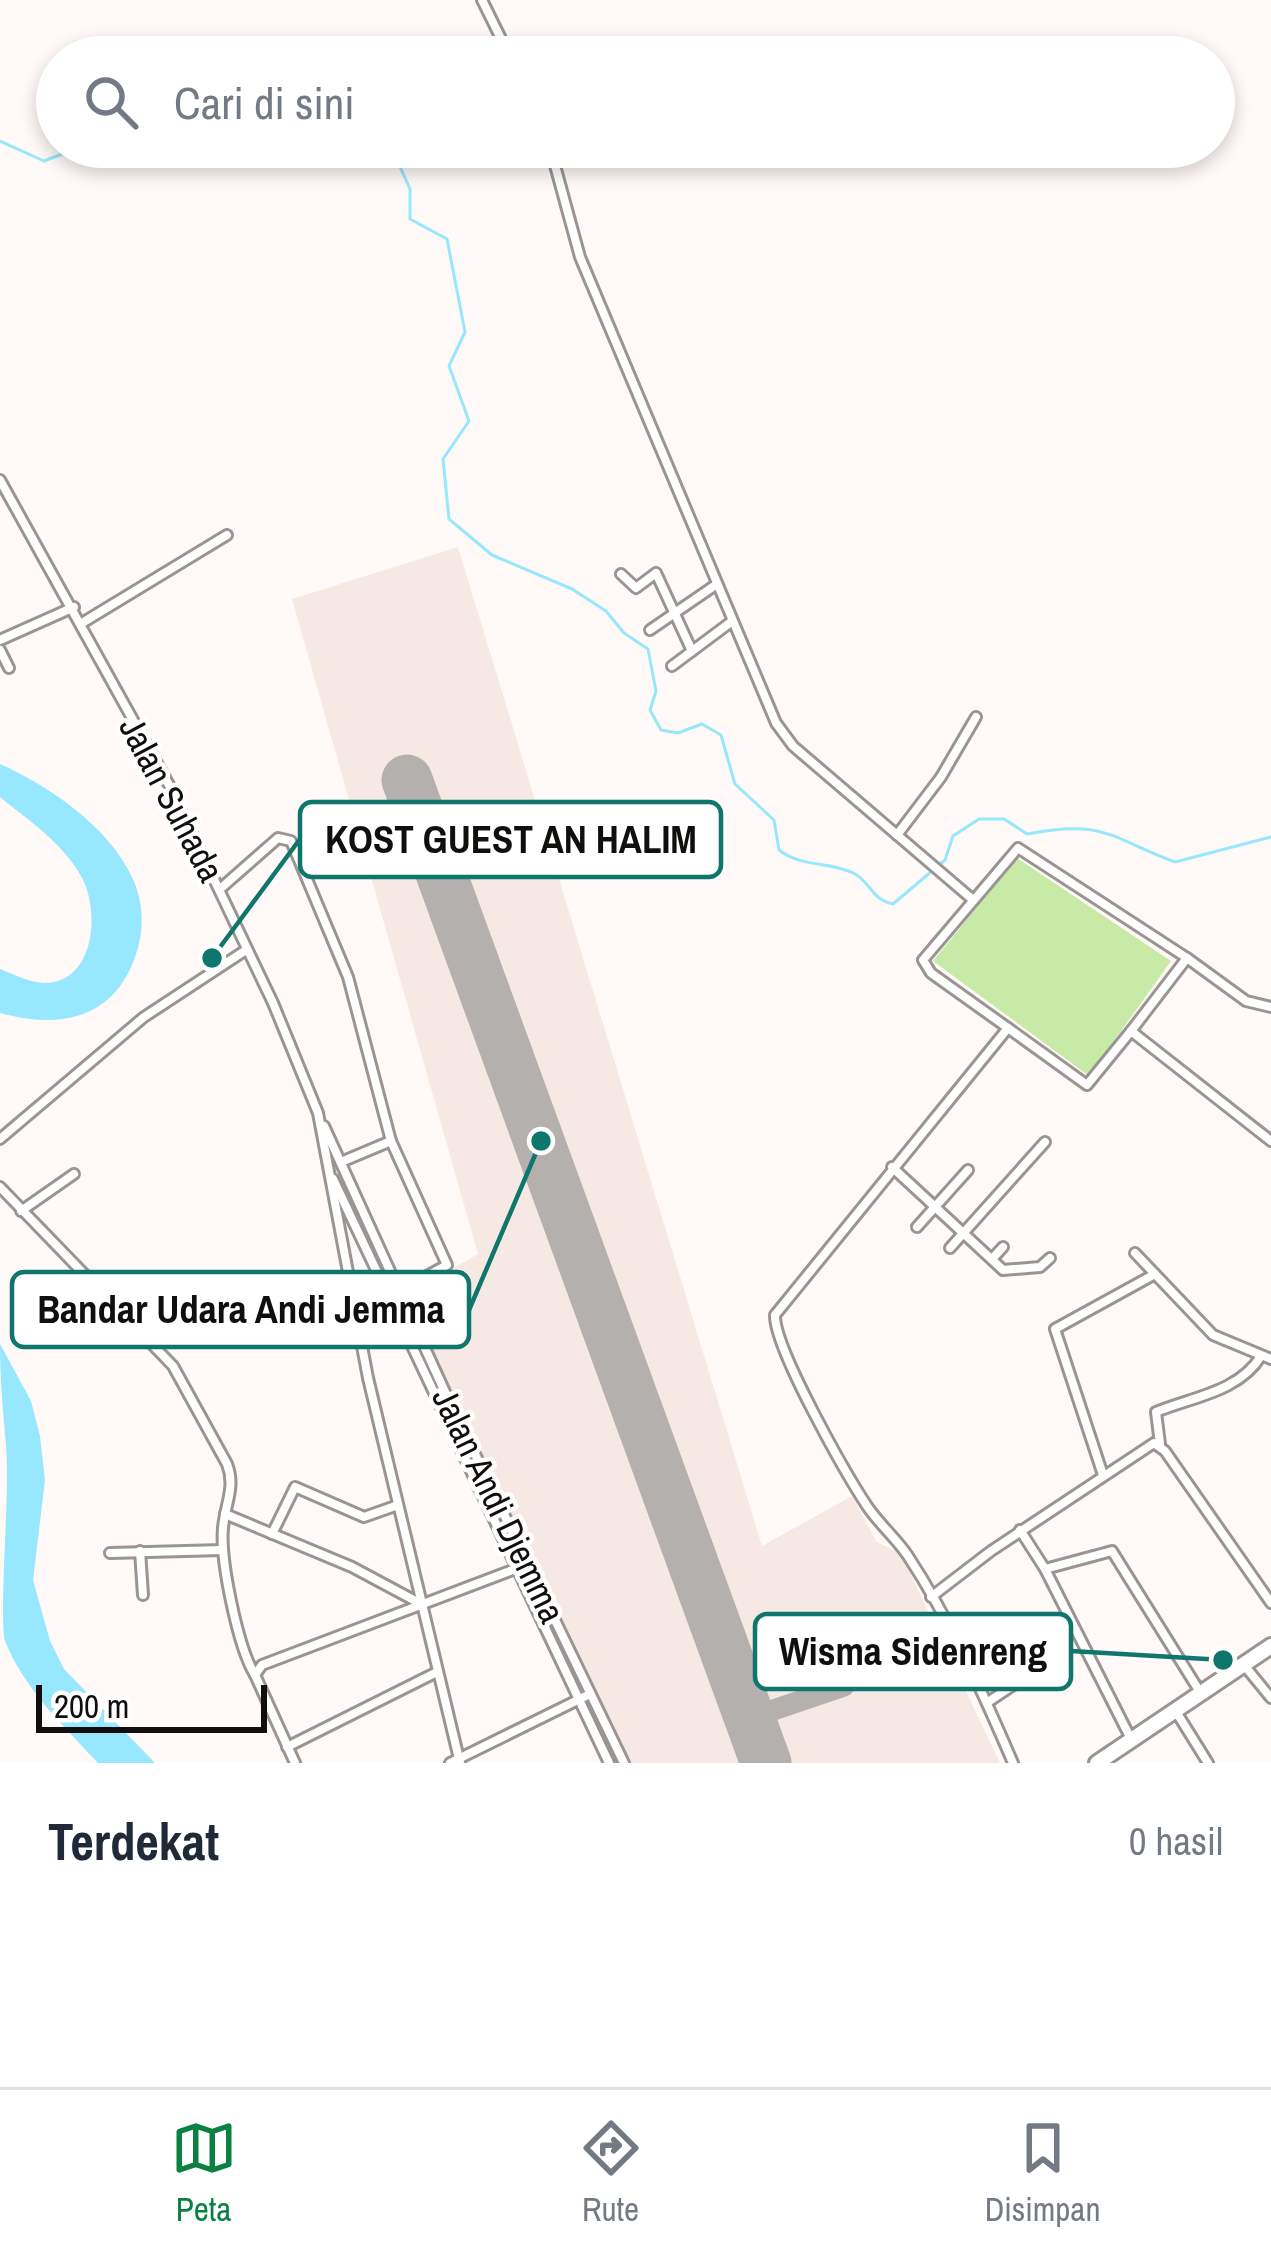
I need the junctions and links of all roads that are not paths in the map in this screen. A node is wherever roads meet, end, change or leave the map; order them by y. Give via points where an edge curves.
1 (482, 0) edge
2 (500, 36) edge
3 (556, 168) edge
4 (0, 479) edge
5 (227, 535) dead end
6 (621, 574) dead end
7 (716, 584) junction
8 (74, 607) junction
9 (673, 611) junction
10 (731, 622) junction
11 (82, 623) junction
12 (650, 630) dead end
13 (0, 640) edge
14 (0, 650) edge
15 (692, 651) junction
16 (672, 666) dead end
17 (9, 668) dead end
18 (976, 717) dead end
19 (897, 835) junction
20 (220, 889) junction
21 (972, 899) junction
22 (247, 950) junction
23 (1187, 958) junction
24 (1271, 1007) edge
25 (1008, 1028) junction
26 (1131, 1031) junction
27 (318, 1113) junction
28 (0, 1139) edge
29 (391, 1141) junction
30 (1045, 1142) dead end
31 (1271, 1142) edge
32 (341, 1162) junction
33 (892, 1167) junction
34 (329, 1169) junction
35 (968, 1170) dead end
36 (74, 1174) dead end
37 (0, 1187) edge
38 (934, 1206) junction
39 (21, 1211) junction
40 (917, 1227) dead end
41 (963, 1233) junction
42 (1003, 1247) dead end
43 (950, 1248) dead end
44 (1135, 1253) dead end
45 (1050, 1258) dead end
46 (992, 1259) junction
47 (1155, 1274) junction
48 (399, 1294) junction
49 (386, 1299) junction
50 (1266, 1358) edge
51 (445, 1392) junction
52 (434, 1398) junction
53 (1160, 1444) junction
54 (1103, 1475) junction
55 (398, 1505) junction
56 (225, 1514) junction
57 (1020, 1530) junction
58 (272, 1534) junction
59 (223, 1550) junction
60 (140, 1551) junction
61 (110, 1553) dead end
62 (527, 1564) junction
63 (515, 1569) junction
64 (1045, 1569) junction
65 (143, 1595) dead end
66 (931, 1597) junction
67 (1271, 1603) edge
68 (424, 1606) junction
69 (1271, 1646) edge
70 (1244, 1663) junction
71 (437, 1672) junction
72 (255, 1675) junction
73 (1012, 1686) dead end
74 (1200, 1692) junction
75 (590, 1694) junction
76 (1271, 1698) edge
77 (578, 1700) junction
78 (987, 1702) junction
79 (1174, 1710) junction
80 (1131, 1739) junction
81 (287, 1747) junction
82 (456, 1762) edge
83 (295, 1763) edge
84 (609, 1763) edge
85 (624, 1763) edge
86 (1013, 1763) edge
87 (1097, 1763) edge
88 (1208, 1763) edge

1 - 2 street
3 - 7 street via 580,257
4 - 8 street, Jalan Suhada
5 - 11 street
6 - 9 street via 636,588 656,574
7 - 9 street
7 - 10 street
8 - 11 street, Jalan Suhada
8 - 13 street
9 - 12 street
9 - 15 street
10 - 15 street
10 - 19 street via 793,746
11 - 20 street, Jalan Suhada
14 - 17 street
15 - 16 street
18 - 19 street
19 - 21 street
20 - 22 street, Jalan Suhada
20 - 29 street via 278,838 291,841 348,977
21 - 23 street via 1018,848
21 - 25 street via 924,967
22 - 27 street, Jalan Suhada
22 - 28 street via 144,1017
23 - 24 street via 1246,1001
23 - 26 street
25 - 26 street via 1087,1085
25 - 33 street
26 - 31 street
27 - 32 street, Jalan Andi Djemma
27 - 34 street, Jalan Suhada
29 - 32 street
29 - 48 street via 447,1265
30 - 41 street
32 - 48 street, Jalan Andi Djemma
33 - 38 street
33 - 66 street via 783,1300 775,1326 866,1504
34 - 49 street, Jalan Andi Djemma
34 - 55 street, Jalan Suhada
35 - 38 street
36 - 39 street
37 - 39 street
38 - 40 street
38 - 41 street
39 - 56 street via 173,1366 232,1478
41 - 43 street
41 - 46 street
42 - 46 street
44 - 47 street
45 - 46 street via 1008,1271
47 - 50 street via 1213,1335
47 - 54 street via 1055,1329
48 - 49 street
48 - 51 street, Jalan Andi Djemma
49 - 52 street, Jalan Andi Djemma
50 - 53 street via 1215,1393 1156,1412
51 - 52 street
51 - 62 street, Jalan Andi Djemma
52 - 63 street, Jalan Andi Djemma
53 - 54 street
53 - 67 street
54 - 57 street
55 - 58 street via 364,1517 295,1487
55 - 68 street, Jalan Suhada
56 - 58 street
56 - 59 street
57 - 64 street
57 - 66 street
58 - 68 street
59 - 60 street
59 - 72 street
60 - 61 street
60 - 65 street
62 - 63 street
62 - 75 street, Jalan Andi Djemma
63 - 68 street
63 - 77 street, Jalan Andi Djemma
64 - 74 street via 1112,1551
64 - 80 street
66 - 78 street
68 - 71 street, Jalan Suhada
68 - 72 street via 266,1663
69 - 70 highway
70 - 74 highway
70 - 76 street
71 - 81 street
71 - 82 street, Jalan Suhada
72 - 81 street
73 - 78 street
74 - 79 highway
75 - 77 street
75 - 85 street, Jalan Andi Djemma
77 - 82 street
77 - 84 street, Jalan Andi Djemma
78 - 86 street
79 - 80 highway
79 - 88 street
80 - 87 highway
81 - 83 street

